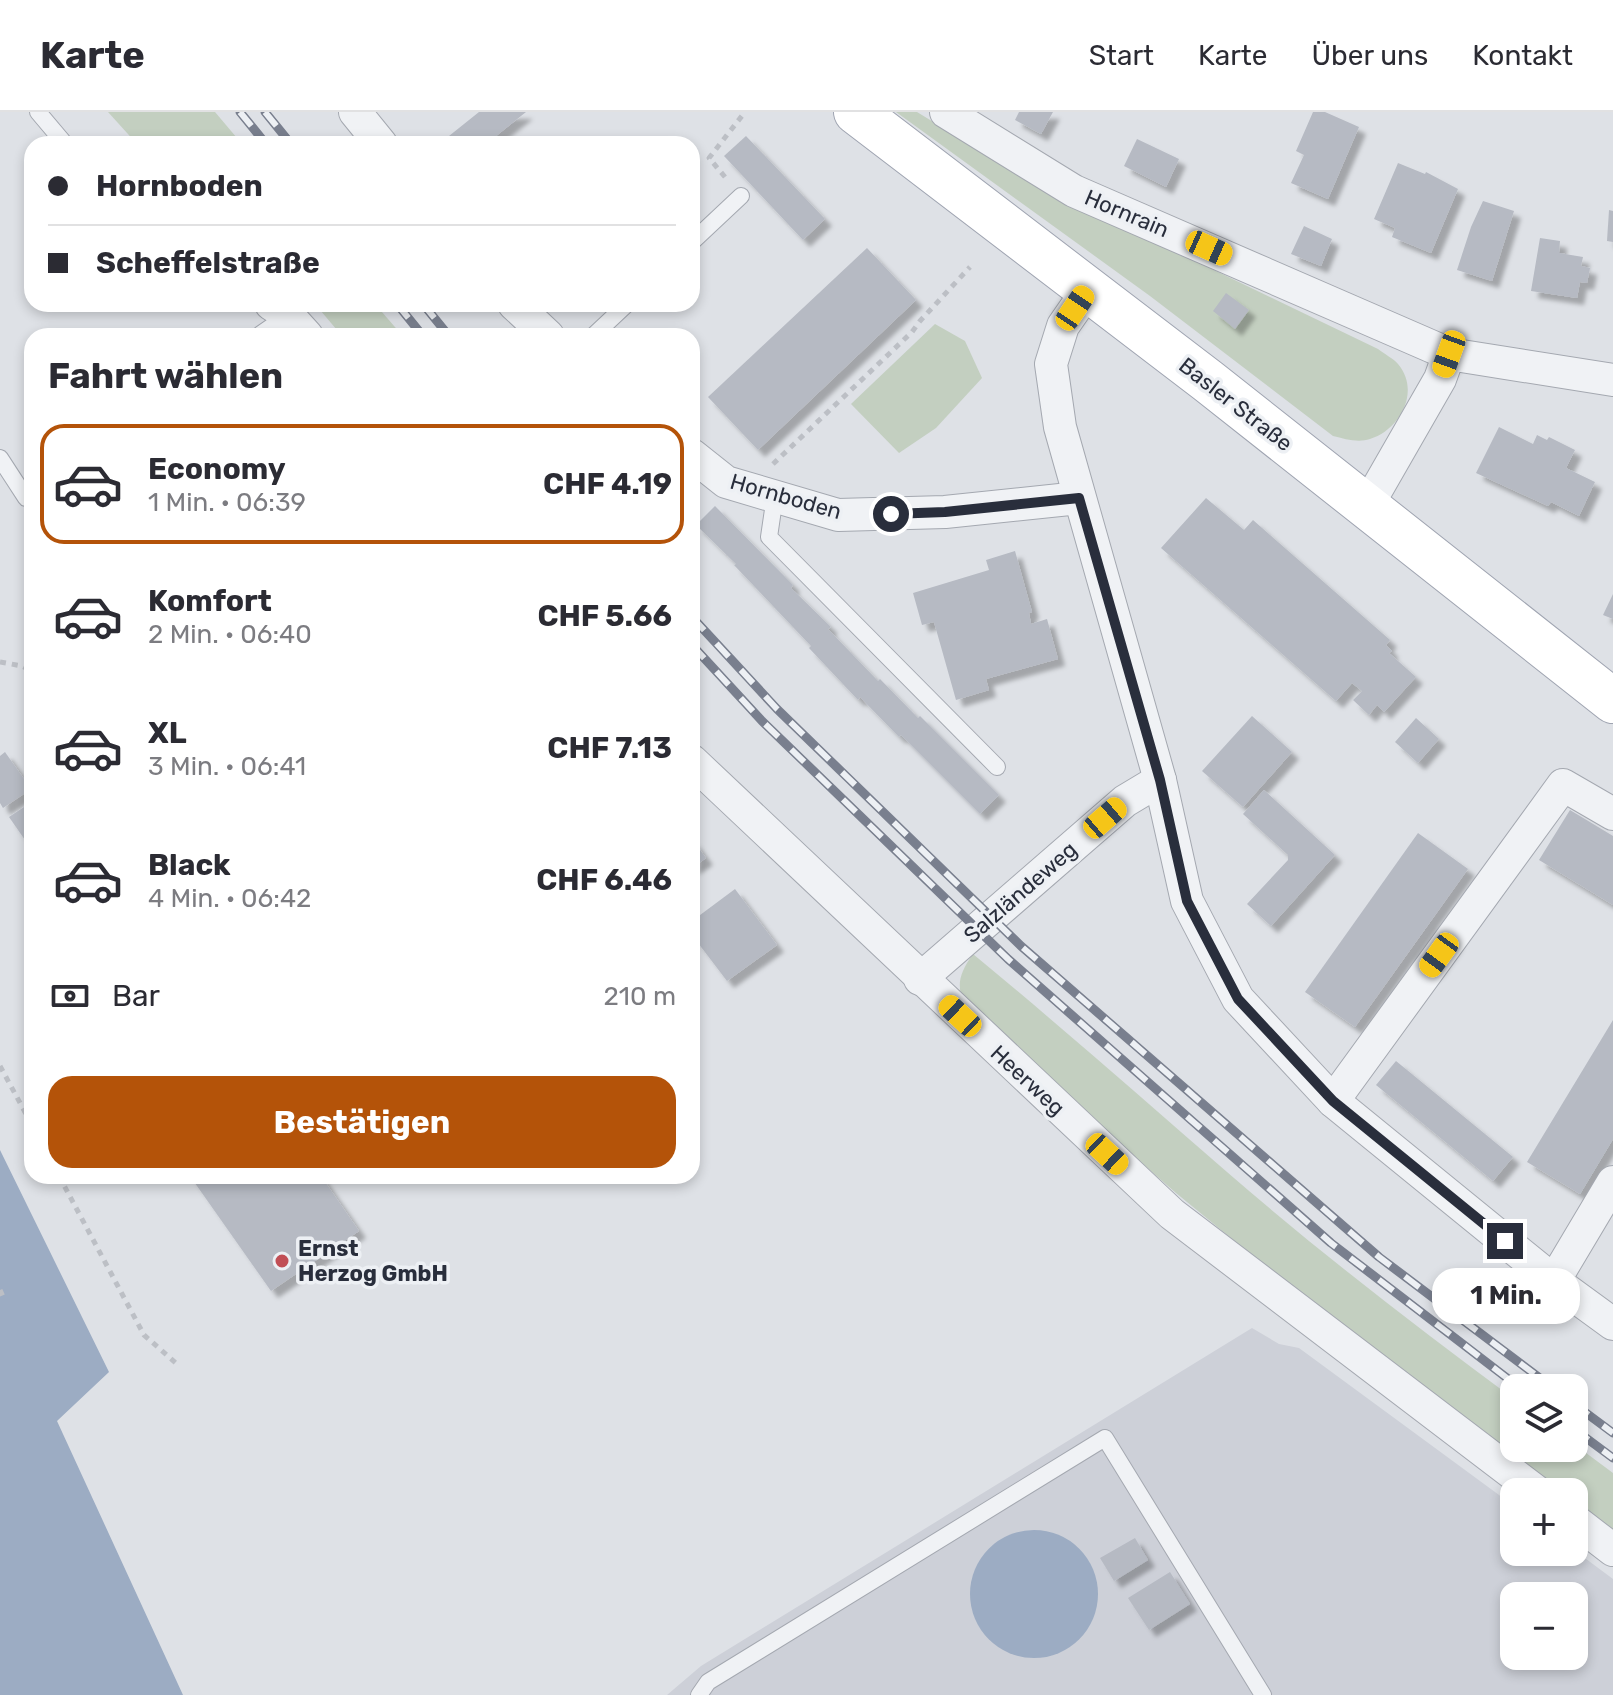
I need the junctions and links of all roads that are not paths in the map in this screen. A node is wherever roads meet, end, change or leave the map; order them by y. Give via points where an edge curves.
1 (38, 112) edge
2 (355, 112) edge
3 (856, 112) edge
4 (946, 112) edge
5 (58, 136) edge
6 (374, 136) edge
7 (741, 196) road end
8 (700, 234) edge
9 (1088, 290) junction
10 (522, 312) edge
11 (618, 312) edge
12 (540, 328) edge
13 (602, 328) edge
14 (1449, 354) junction
15 (1613, 380) edge
16 (0, 458) edge
17 (700, 461) edge
18 (765, 494) junction
19 (24, 495) edge
20 (1079, 498) junction
21 (1366, 508) junction
22 (1613, 701) edge
23 (997, 767) dead end
24 (700, 775) edge
25 (1160, 780) junction
26 (1613, 814) edge
27 (920, 979) junction
28 (1333, 1101) junction
29 (1613, 1182) edge
30 (1554, 1281) junction
31 (1613, 1324) edge
32 (1519, 1478) edge
33 (1588, 1531) edge
34 (1613, 1550) edge
35 (699, 1695) edge
36 (1263, 1695) edge

1 - 5 lane
2 - 6 street
3 - 9 main road, Basler Straße
4 - 14 street, Hornrain via 1074,191
7 - 8 lane
9 - 20 street via 1063,326 1051,364 1060,427
9 - 21 main road, Basler Straße
10 - 12 street
11 - 13 lane
14 - 15 street, Hornrain
14 - 21 street
16 - 19 lane
17 - 18 street, Hornboden via 726,482
18 - 20 street, Hornboden via 838,515 945,512
18 - 23 lane via 769,537
20 - 25 street
21 - 22 main road, Basler Straße
24 - 27 street, Heerweg
25 - 27 street, Salzländeweg via 1125,801
25 - 28 street via 1187,901 1238,999
26 - 28 street via 1563,785
27 - 32 street, Heerweg via 1172,1214
28 - 30 street
29 - 30 street
30 - 31 street
33 - 34 street
35 - 36 lane via 708,1682 1105,1438

